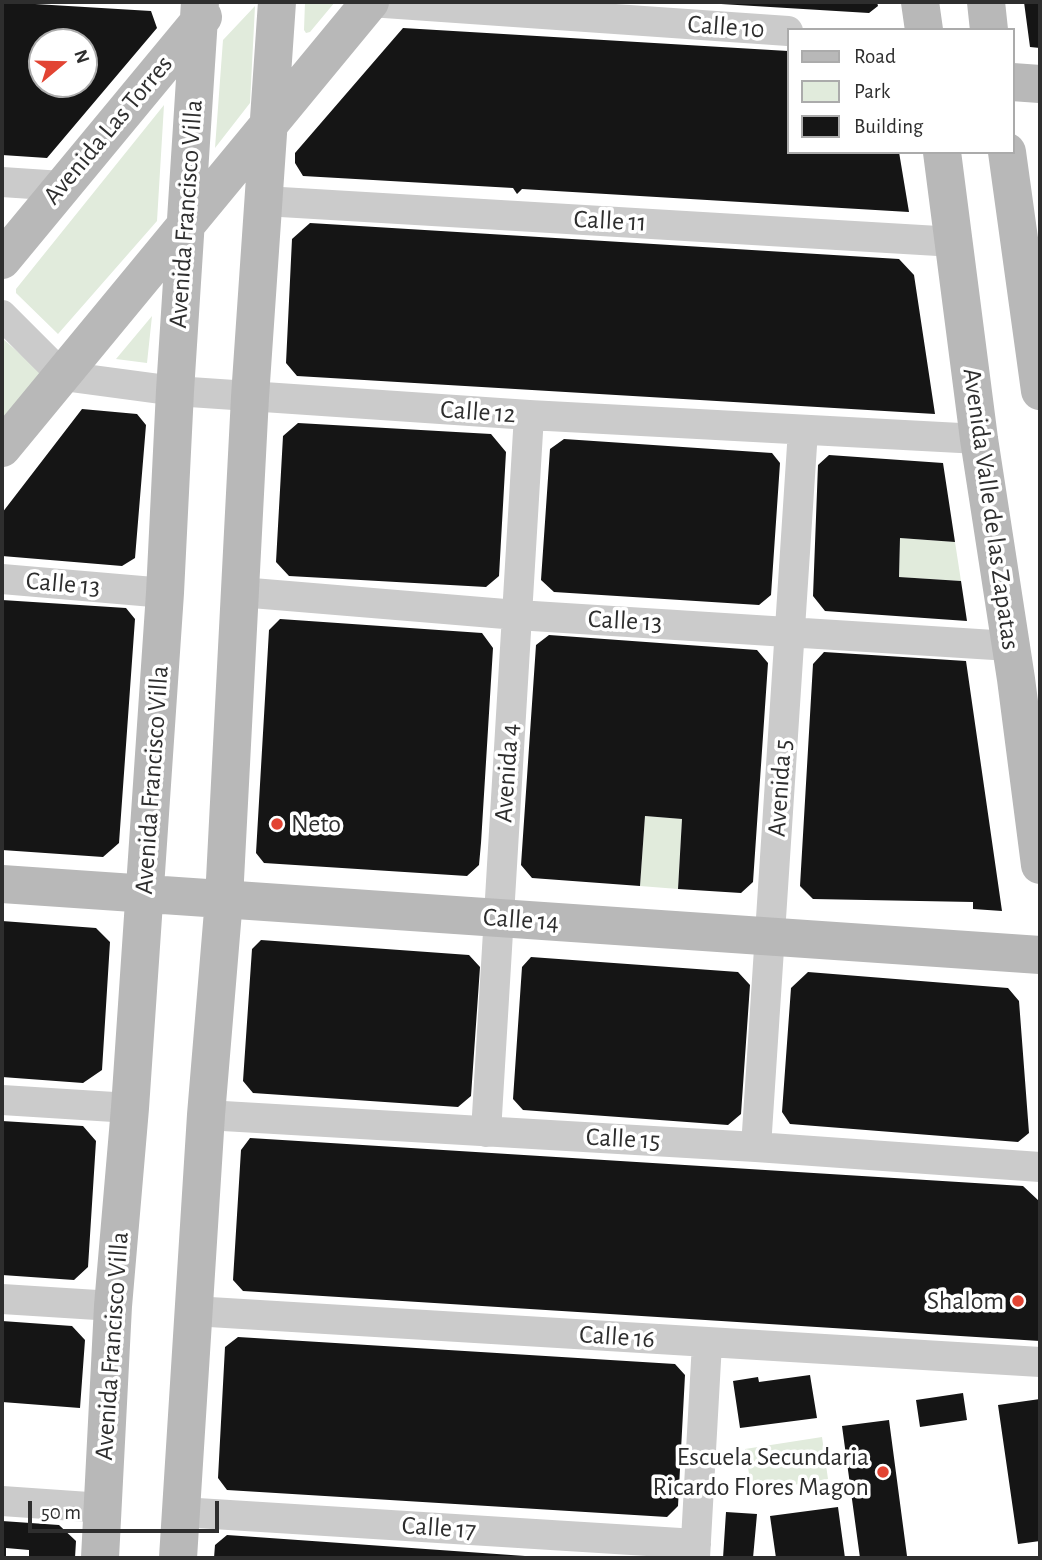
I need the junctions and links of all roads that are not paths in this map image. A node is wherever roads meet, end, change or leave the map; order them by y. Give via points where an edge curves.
1 (277, 2) edge
2 (370, 2) edge
3 (920, 2) edge
4 (986, 2) edge
5 (205, 9) edge
6 (924, 28) edge
7 (989, 28) edge
8 (786, 31) edge
9 (1014, 82) edge
10 (1040, 84) edge
11 (269, 125) junction
12 (942, 154) edge
13 (1007, 154) edge
14 (2, 182) edge
15 (62, 186) junction
16 (264, 201) junction
17 (185, 228) junction
18 (955, 242) junction
19 (2, 260) edge
20 (1033, 283) edge
21 (2, 315) edge
22 (63, 376) junction
23 (175, 391) junction
24 (1040, 391) edge
25 (250, 397) junction
26 (529, 415) junction
27 (803, 430) junction
28 (979, 439) junction
29 (2, 448) edge
30 (2, 579) edge
31 (240, 592) junction
32 (165, 593) junction
33 (517, 615) junction
34 (790, 631) junction
35 (1010, 646) junction
36 (1040, 865) edge
37 (2, 884) edge
38 (144, 893) junction
39 (224, 899) junction
40 (498, 919) junction
41 (770, 936) junction
42 (1040, 955) edge
43 (2, 1100) edge
44 (130, 1108) junction
45 (206, 1115) junction
46 (486, 1132) junction
47 (756, 1147) junction
48 (1040, 1167) edge
49 (2, 1299) edge
50 (113, 1306) junction
51 (193, 1311) junction
52 (707, 1343) junction
53 (1040, 1362) edge
54 (2, 1501) edge
55 (103, 1508) junction
56 (181, 1512) junction
57 (696, 1551) edge
58 (100, 1558) edge
59 (178, 1558) edge

1 - 11 main road
2 - 8 street, Calle 10
2 - 11 main road
3 - 6 main road
4 - 7 main road
5 - 15 main road, Avenida Las Torres
5 - 17 main road, Avenida Francisco Villa
9 - 10 main road
11 - 16 main road
11 - 17 main road
12 - 18 main road, Avenida Valle de las Zapatas
13 - 20 main road
14 - 15 street
15 - 19 main road, Avenida Las Torres
16 - 18 street, Calle 11
16 - 25 main road
17 - 22 main road
17 - 23 main road, Avenida Francisco Villa
18 - 28 main road, Avenida Valle de las Zapatas
20 - 24 main road
21 - 22 street
22 - 23 street, Calle 12
22 - 29 main road
23 - 25 street, Calle 12
23 - 32 main road, Avenida Francisco Villa
25 - 26 street, Calle 12
25 - 31 main road
26 - 27 street, Calle 12
26 - 33 street, Avenida 4
27 - 28 street, Calle 12
27 - 34 street, Avenida 5
28 - 35 main road, Avenida Valle de las Zapatas
30 - 32 street, Calle 13
31 - 33 street, Calle 13
31 - 39 main road
32 - 38 main road, Avenida Francisco Villa
33 - 34 street, Calle 13
33 - 40 street, Avenida 4
34 - 35 street, Calle 13
34 - 41 street, Avenida 5
35 - 36 main road, Avenida Valle de las Zapatas
37 - 38 main road, Calle 14
38 - 39 main road, Calle 14
38 - 44 main road, Avenida Francisco Villa
39 - 40 main road, Calle 14
39 - 45 main road
40 - 41 main road, Calle 14
40 - 46 street, Avenida 4
41 - 42 main road, Calle 14
41 - 47 street, Avenida 5
43 - 44 street
44 - 50 main road, Avenida Francisco Villa
45 - 46 street, Calle 15
45 - 51 main road
46 - 47 street, Calle 15
47 - 48 street, Calle 15
49 - 50 street
50 - 55 main road, Avenida Francisco Villa
51 - 52 street, Calle 16
51 - 56 main road
52 - 53 street, Calle 16
52 - 57 street
54 - 55 street
55 - 58 main road, Avenida Francisco Villa
56 - 57 street, Calle 17
56 - 59 main road

